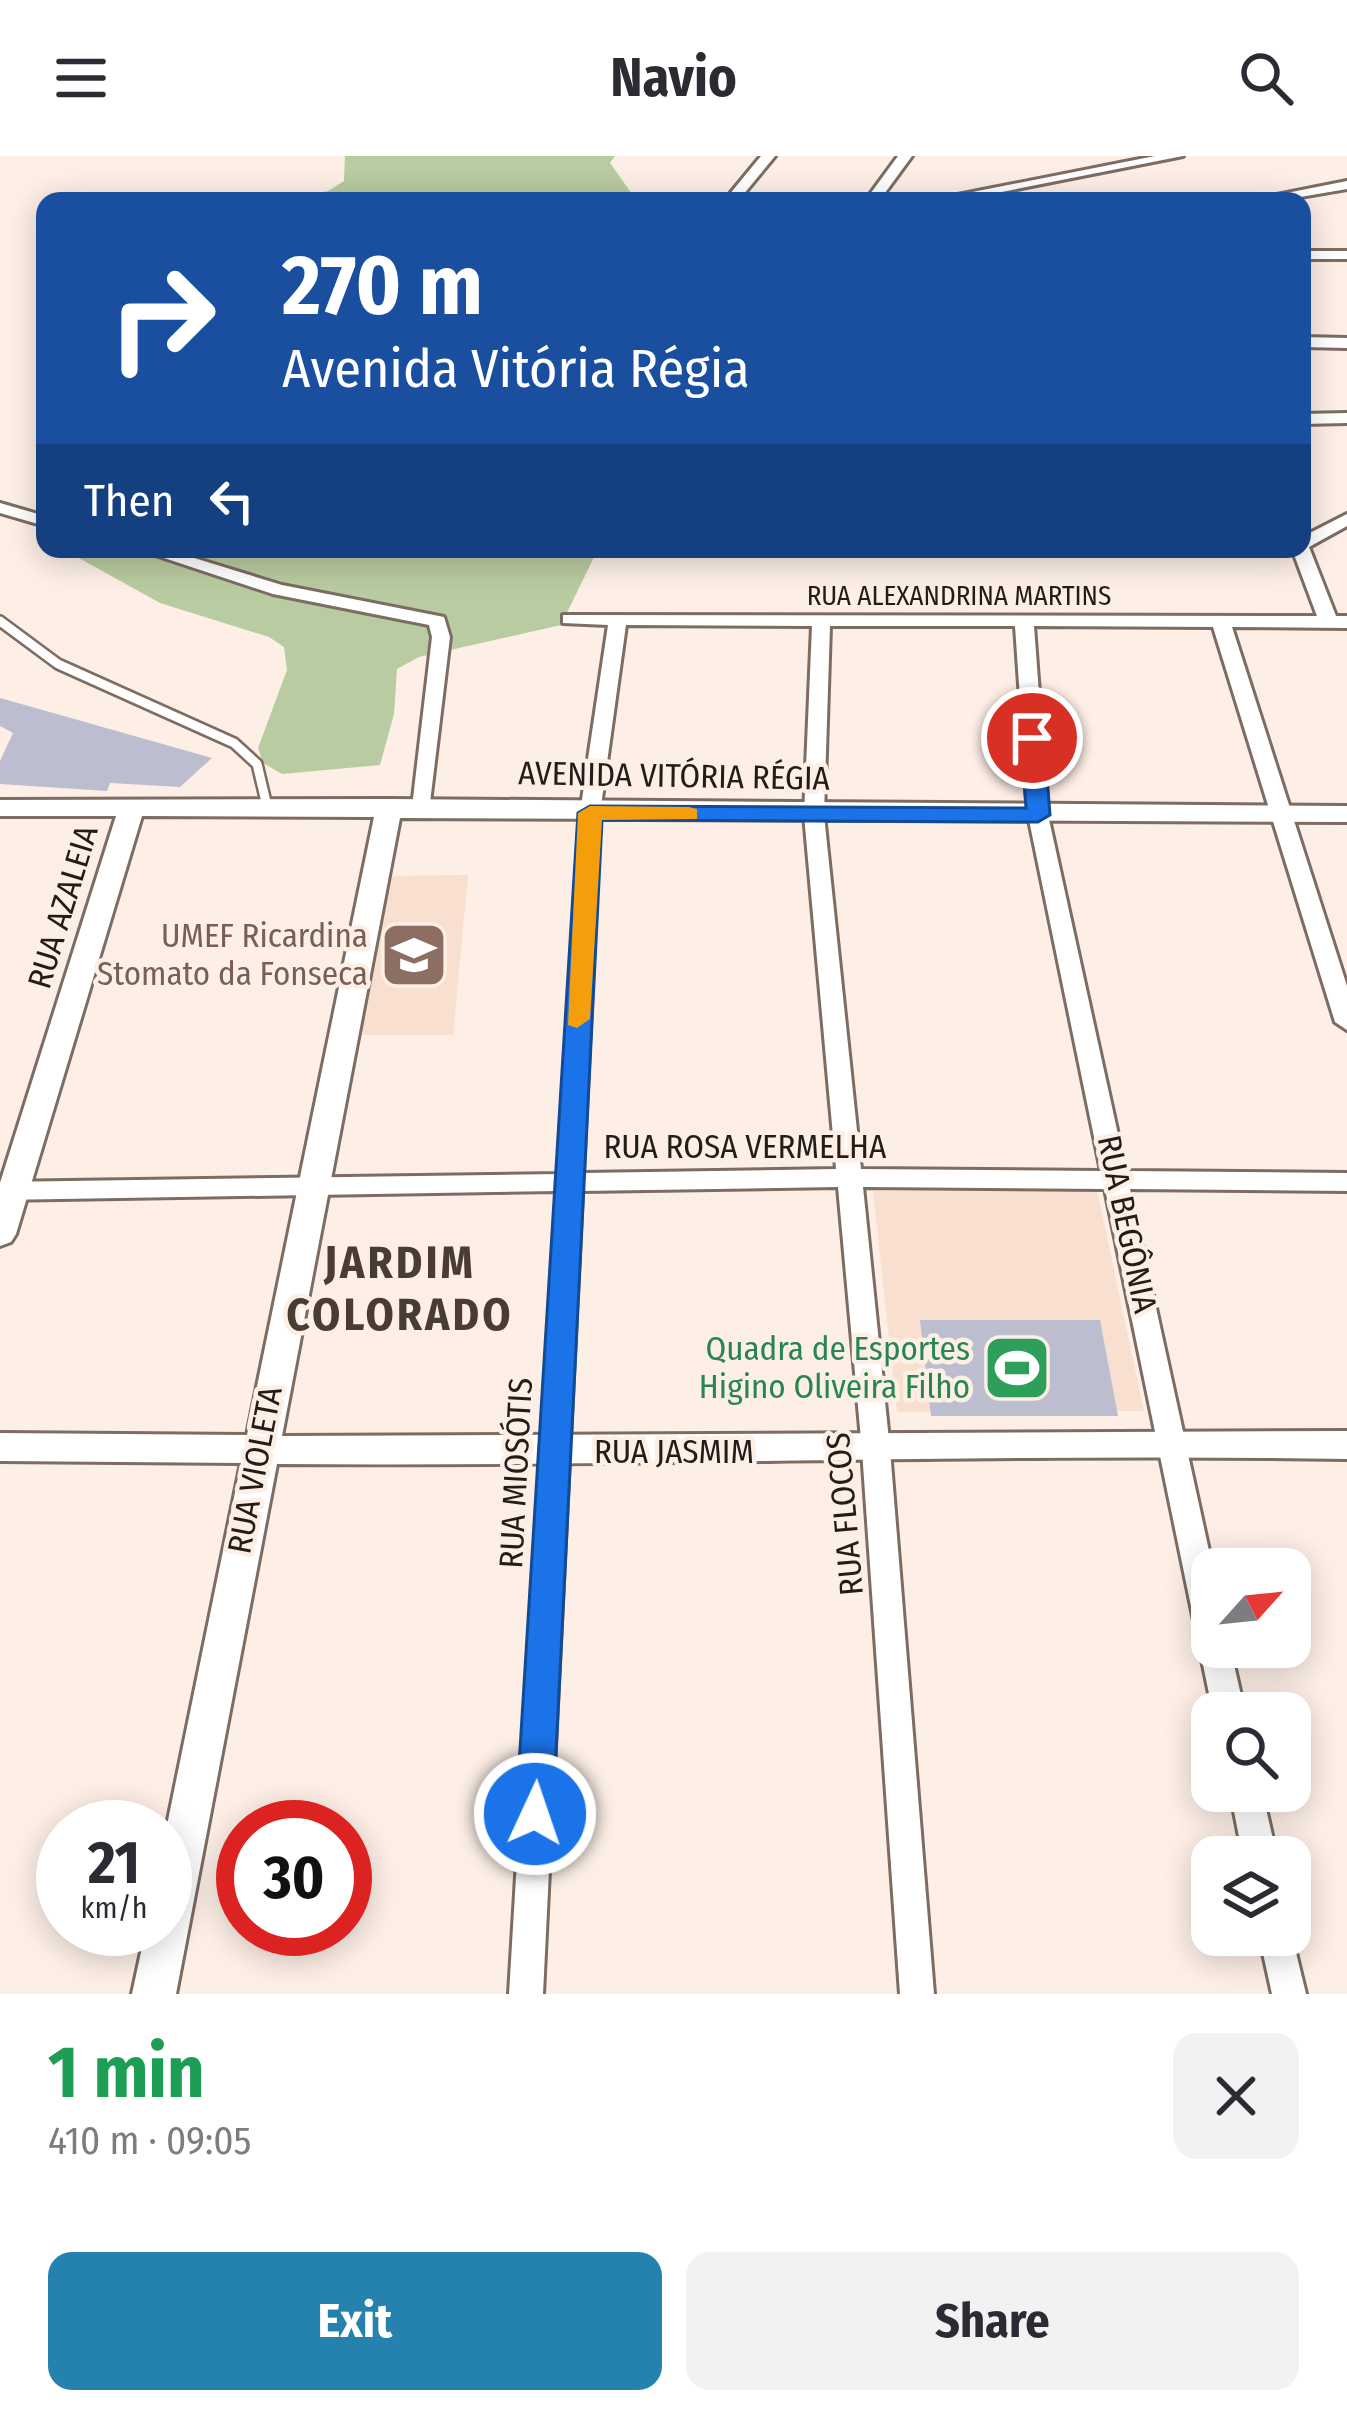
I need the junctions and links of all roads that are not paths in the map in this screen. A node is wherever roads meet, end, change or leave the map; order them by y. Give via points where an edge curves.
1 (768, 156) edge
2 (905, 156) edge
3 (1066, 156) edge
4 (1176, 156) edge
5 (1058, 175) junction
6 (1347, 185) edge
7 (738, 192) edge
8 (879, 192) edge
9 (995, 192) edge
10 (1306, 192) edge
11 (1311, 255) edge
12 (1347, 255) edge
13 (1311, 338) edge
14 (1347, 344) edge
15 (1347, 418) edge
16 (1311, 419) edge
17 (0, 508) edge
18 (36, 517) edge
19 (1347, 519) edge
20 (1347, 534) edge
21 (1311, 537) edge
22 (1311, 539) edge
23 (1311, 553) edge
24 (195, 558) edge
25 (619, 618) junction
26 (570, 619) dead end
27 (0, 621) edge
28 (1338, 622) edge
29 (821, 623) junction
30 (1024, 623) junction
31 (1221, 623) junction
32 (267, 806) junction
33 (405, 807) junction
34 (0, 808) edge
35 (132, 808) junction
36 (590, 813) junction
37 (1282, 814) junction
38 (1347, 814) edge
39 (814, 815) junction
40 (1038, 815) junction
41 (1347, 1022) edge
42 (849, 1178) junction
43 (1118, 1179) junction
44 (567, 1181) junction
45 (1347, 1182) edge
46 (313, 1184) junction
47 (7, 1191) edge
48 (0, 1234) edge
49 (1171, 1442) junction
50 (1347, 1445) edge
51 (0, 1447) edge
52 (258, 1450) junction
53 (876, 1450) junction
54 (553, 1452) junction
55 (1194, 1548) edge
56 (1281, 1956) edge
57 (154, 1994) edge
58 (526, 1994) edge
59 (917, 1994) edge
60 (1289, 1994) edge

1 - 7 street
2 - 8 street
3 - 5 street
4 - 5 street
5 - 9 street
6 - 10 street
11 - 12 street
13 - 14 street
15 - 16 street
17 - 18 street
19 - 21 street
20 - 22 street
23 - 28 street
24 - 33 street via 279,590 436,621 441,637
25 - 26 street, RUA ALEXANDRINA MARTINS
25 - 29 street, RUA ALEXANDRINA MARTINS
25 - 36 street, RUA MIOSÓTIS
27 - 32 lane via 58,664 234,742 257,764
28 - 31 street, RUA ALEXANDRINA MARTINS
29 - 30 street, RUA ALEXANDRINA MARTINS
29 - 39 street, RUA FLOCOS
30 - 31 street, RUA ALEXANDRINA MARTINS
30 - 40 street, RUA BEGÔNIA
31 - 37 street
32 - 33 street, AVENIDA VITÓRIA RÉGIA
32 - 35 street, AVENIDA VITÓRIA RÉGIA
33 - 36 street, AVENIDA VITÓRIA RÉGIA
33 - 46 street, RUA VIOLETA
34 - 35 street, AVENIDA VITÓRIA RÉGIA
35 - 47 street, RUA AZALEIA
36 - 39 street, AVENIDA VITÓRIA RÉGIA
36 - 44 street, RUA MIOSÓTIS
37 - 38 street, AVENIDA VITÓRIA RÉGIA
37 - 40 street, AVENIDA VITÓRIA RÉGIA
37 - 41 street
39 - 40 street, AVENIDA VITÓRIA RÉGIA
39 - 42 street, RUA FLOCOS
40 - 43 street, RUA BEGÔNIA
42 - 43 street, RUA ROSA VERMELHA
42 - 44 street, RUA ROSA VERMELHA
42 - 53 street, RUA FLOCOS
43 - 45 street, RUA ROSA VERMELHA
43 - 49 street, RUA BEGÔNIA
44 - 46 street, RUA ROSA VERMELHA
44 - 54 street, RUA MIOSÓTIS
46 - 47 street, RUA ROSA VERMELHA
46 - 52 street, RUA VIOLETA
47 - 48 street, RUA AZALEIA
49 - 50 street, RUA JASMIM
49 - 53 street, RUA JASMIM
49 - 55 street, RUA BEGÔNIA
51 - 52 street, RUA JASMIM
52 - 54 street, RUA JASMIM
52 - 57 street, RUA VIOLETA
53 - 54 street, RUA JASMIM
53 - 59 street, RUA FLOCOS
54 - 58 street, RUA MIOSÓTIS
56 - 60 street

